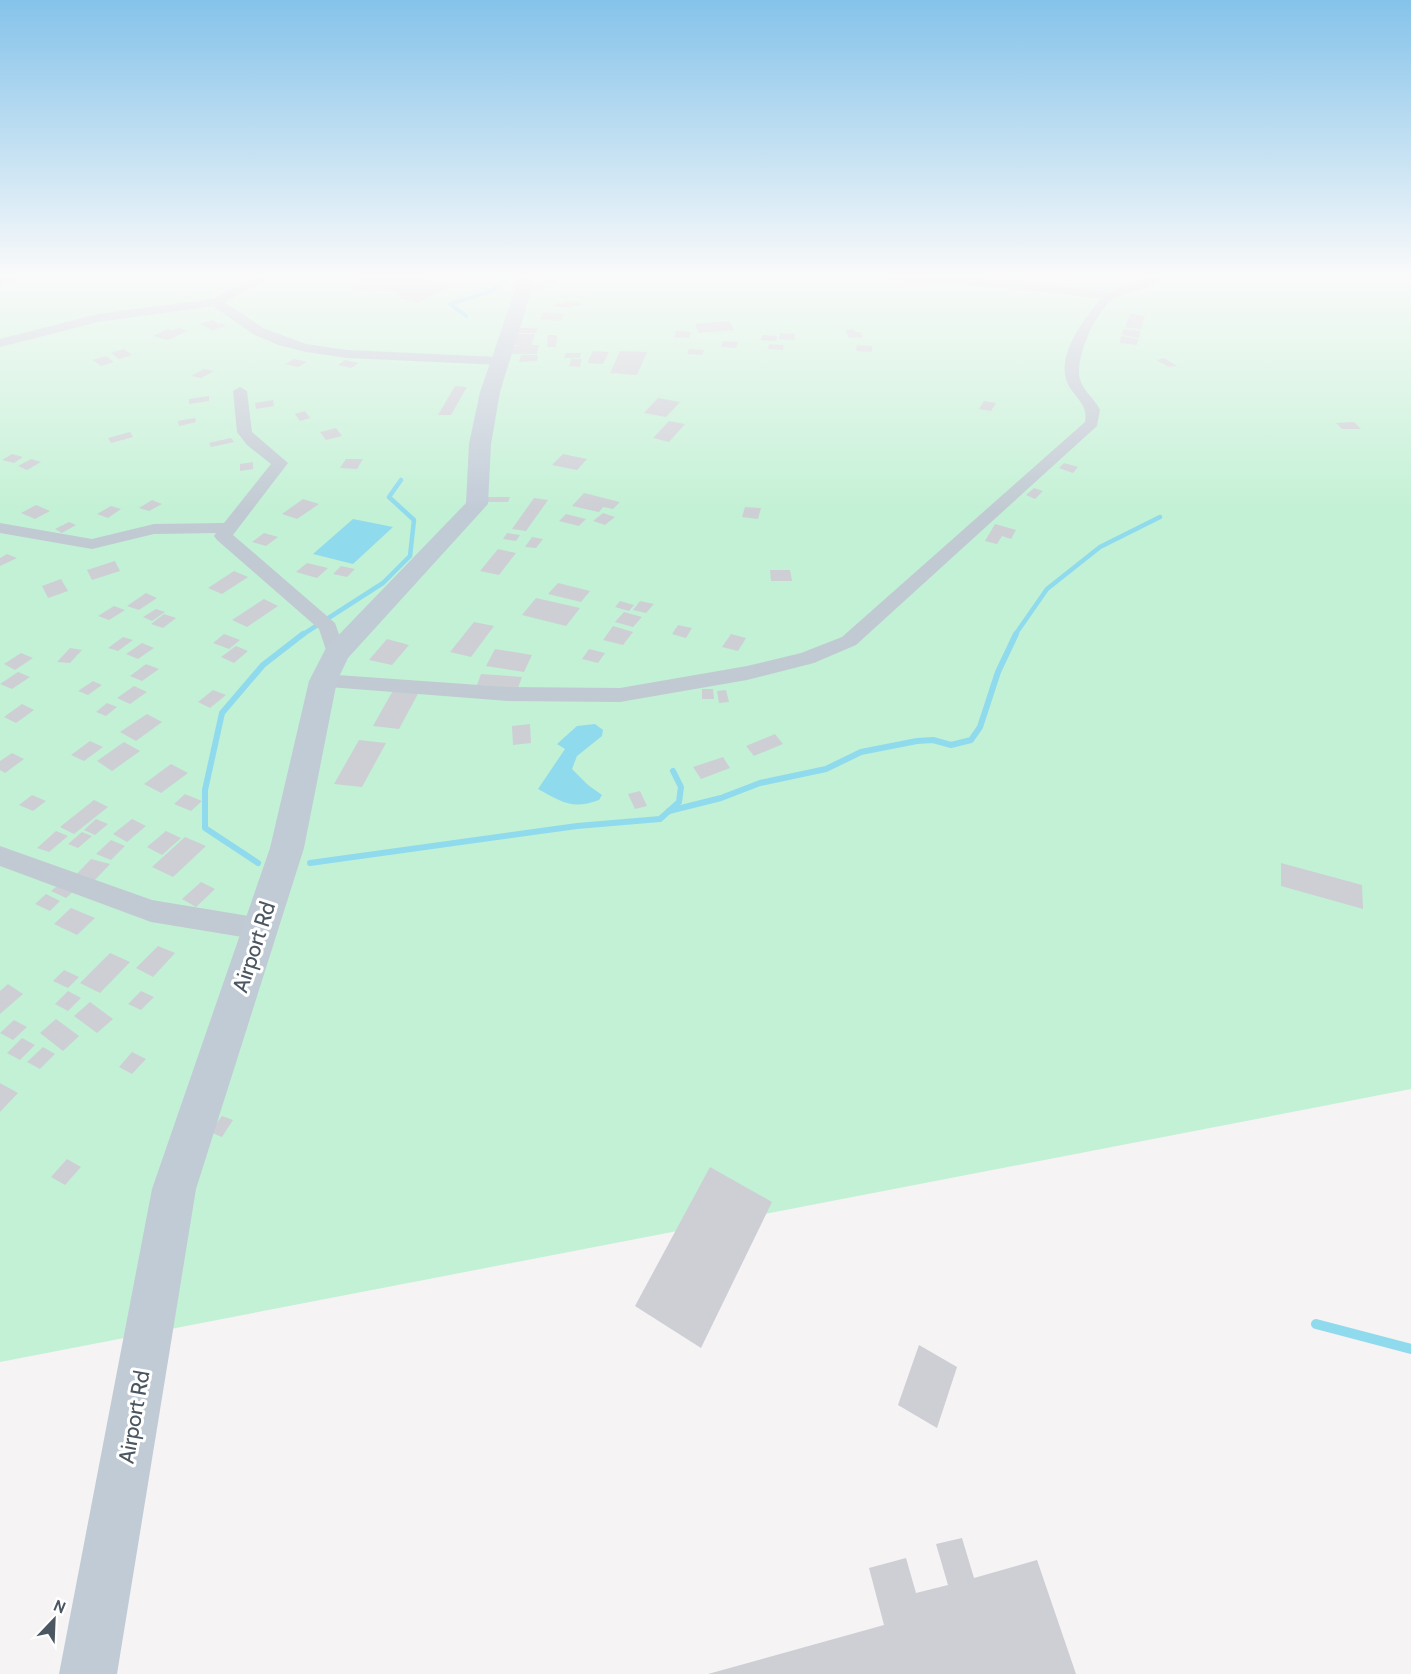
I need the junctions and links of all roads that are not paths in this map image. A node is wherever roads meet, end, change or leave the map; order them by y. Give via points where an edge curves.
1 (350, 354) edge
2 (502, 354) edge
3 (1075, 354) edge
4 (500, 361) junction
5 (240, 391) dead end
6 (0, 528) edge
7 (230, 528) junction
8 (326, 645) junction
9 (0, 856) edge
10 (260, 929) junction
11 (88, 1674) edge

1 - 4 street
2 - 4 main road
3 - 8 street via 1070,371 1091,404 1092,423 849,640 807,658 747,673 620,695 508,694
4 - 8 main road via 480,444 477,504
5 - 7 street via 242,426 248,438 280,464
6 - 7 street via 92,544 154,529
7 - 8 street via 224,536
8 - 10 main road, Airport Rd via 287,848
9 - 10 street via 151,911
10 - 11 main road, Airport Rd via 174,1189

